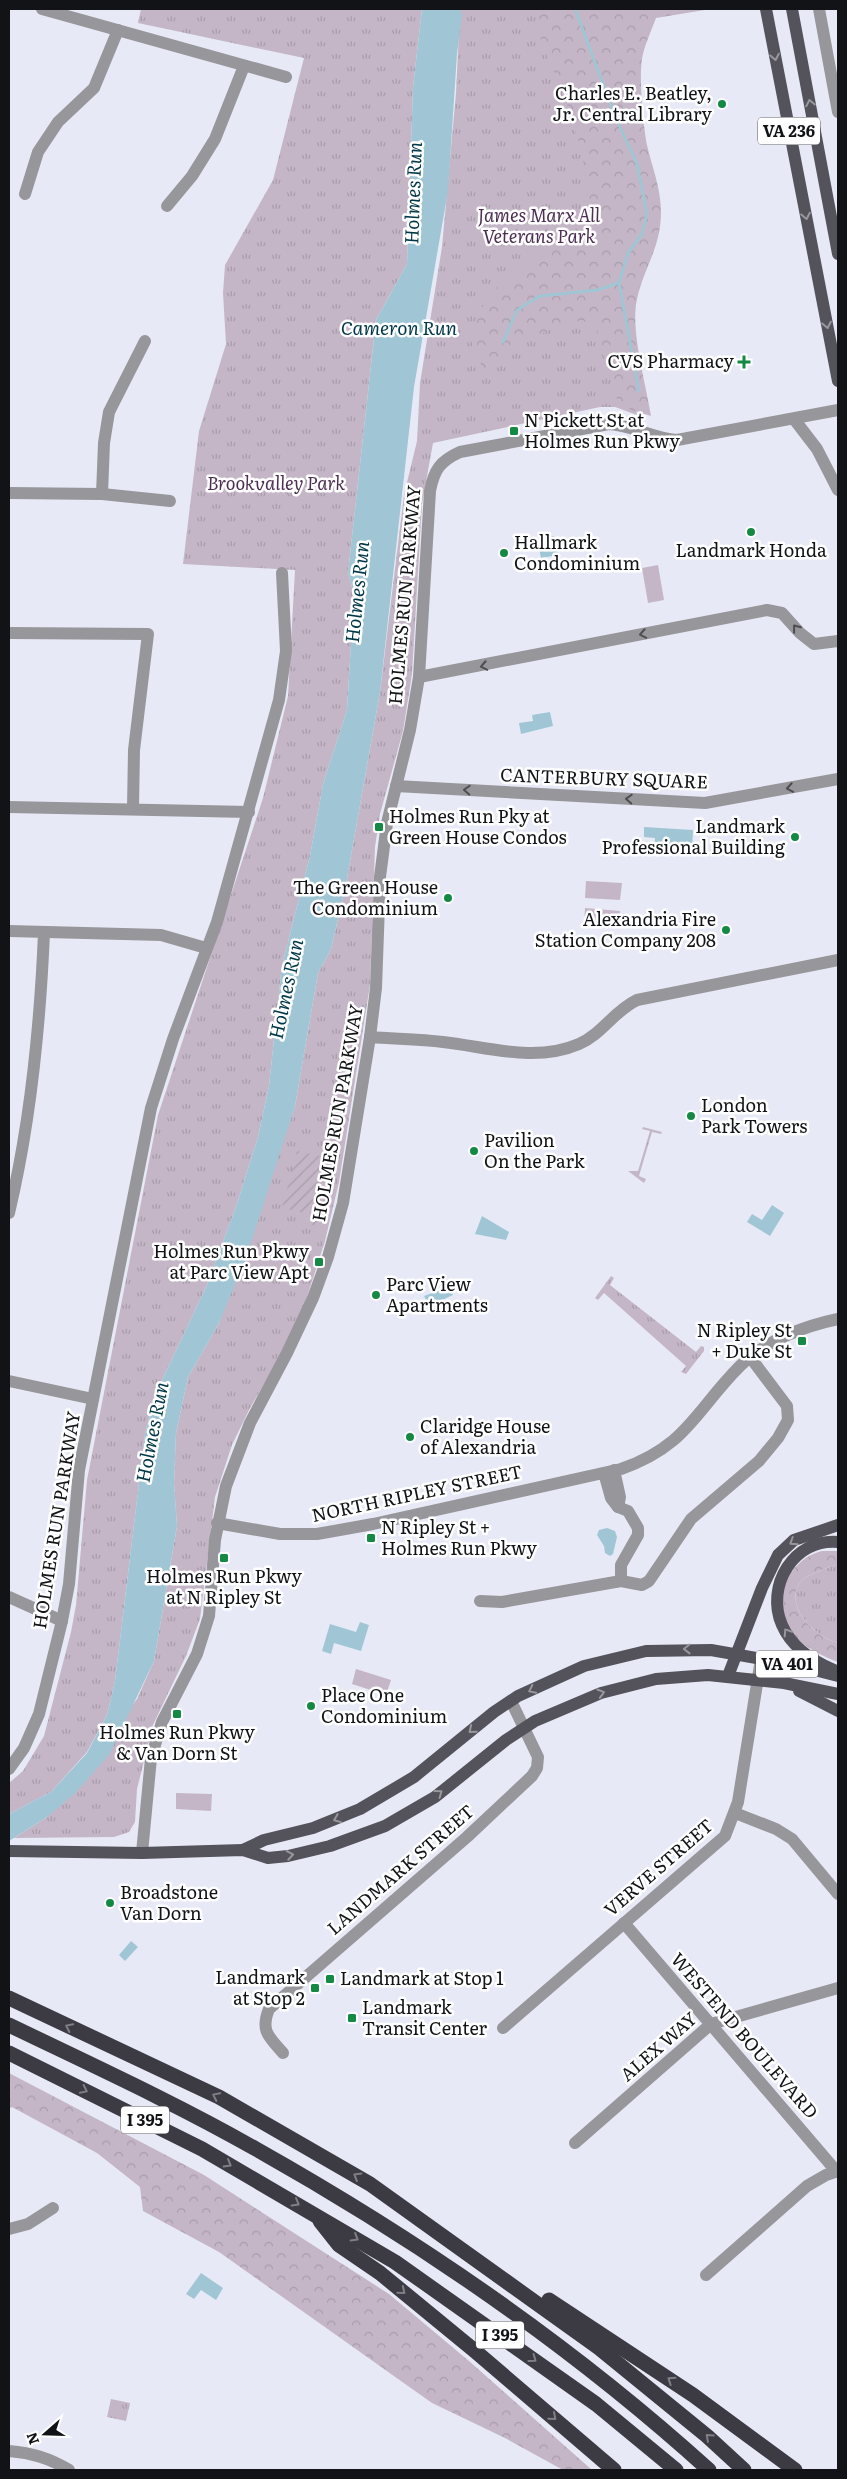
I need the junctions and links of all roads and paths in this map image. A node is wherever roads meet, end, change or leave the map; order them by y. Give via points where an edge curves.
1 (42, 9) edge
2 (766, 9) edge
3 (792, 9) edge
4 (819, 9) edge
5 (118, 30) junction
6 (244, 66) junction
7 (286, 77) dead end
8 (838, 112) edge
9 (25, 194) dead end
10 (167, 206) dead end
11 (838, 254) edge
12 (145, 341) dead end
13 (838, 382) edge
14 (838, 410) edge
15 (794, 419) junction
16 (838, 490) edge
17 (9, 493) edge
18 (102, 494) junction
19 (170, 501) dead end
20 (282, 573) dead end
21 (9, 633) edge
22 (838, 641) edge
23 (419, 677) junction
24 (838, 779) edge
25 (396, 786) junction
26 (9, 807) edge
27 (133, 808) junction
28 (249, 812) junction
29 (9, 931) edge
30 (44, 933) junction
31 (206, 948) junction
32 (838, 960) edge
33 (370, 1037) junction
34 (9, 1213) edge
35 (838, 1319) edge
36 (750, 1358) junction
37 (9, 1381) edge
38 (93, 1400) junction
39 (609, 1471) junction
40 (218, 1523) junction
41 (838, 1524) edge
42 (838, 1542) edge
43 (621, 1580) junction
44 (9, 1596) edge
45 (480, 1601) dead end
46 (62, 1621) junction
47 (736, 1654) junction
48 (761, 1659) junction
49 (838, 1672) edge
50 (728, 1676) junction
51 (838, 1676) edge
52 (758, 1679) junction
53 (784, 1682) junction
54 (838, 1694) edge
55 (511, 1701) junction
56 (838, 1710) edge
57 (525, 1728) junction
58 (9, 1768) edge
59 (735, 1813) junction
60 (243, 1850) junction
61 (9, 1851) edge
62 (142, 1853) junction
63 (838, 1894) edge
64 (624, 1923) junction
65 (838, 1988) edge
66 (9, 1998) edge
67 (711, 2024) junction
68 (9, 2025) edge
69 (503, 2028) dead end
70 (9, 2053) edge
71 (283, 2053) dead end
72 (575, 2143) dead end
73 (837, 2171) edge
74 (398, 2203) junction
75 (53, 2208) dead end
76 (313, 2213) junction
77 (9, 2229) edge
78 (706, 2275) dead end
79 (9, 2451) edge
80 (610, 2467) edge
81 (68, 2470) edge
82 (676, 2470) edge
83 (709, 2470) edge
84 (744, 2470) edge
85 (795, 2470) edge

1 - 5 street
2 -> 13 main road, VA 236
11 -> 3 main road, VA 236
4 - 8 street
5 - 6 street
5 - 9 street via 94,88 58,122 38,152
6 - 7 street
6 - 10 street via 215,139 192,176
12 - 18 street via 109,412 105,428
14 - 15 street
15 - 16 street via 817,449
15 - 23 street, HOLMES RUN PARKWAY via 677,440 609,424 460,452 443,461 437,467 430,491
17 - 18 street
18 - 19 street
20 - 28 street, HOLMES RUN PARKWAY via 284,675
21 - 27 street via 148,634 135,736
22 -> 23 street via 814,644 782,613 767,610
23 - 25 street, HOLMES RUN PARKWAY
24 -> 25 street, CANTERBURY SQUARE via 705,803
25 - 33 street, HOLMES RUN PARKWAY via 386,823
26 - 27 street
27 - 28 street
28 - 31 street, HOLMES RUN PARKWAY
29 - 30 street
30 - 31 street via 161,935
30 - 34 street via 34,1071
31 - 38 street, HOLMES RUN PARKWAY via 151,1108
32 - 33 street via 636,1000 590,1038 549,1052 516,1053 441,1041
33 - 40 street, HOLMES RUN PARKWAY via 346,1187 328,1257 302,1323 242,1442 226,1486
35 - 36 street, NORTH RIPLEY STREET via 794,1332
36 - 39 street, NORTH RIPLEY STREET via 685,1431 646,1459
36 - 43 street via 787,1406 789,1415 783,1430 759,1461 691,1519 649,1581 642,1585
37 - 38 street
38 - 46 street, HOLMES RUN PARKWAY via 76,1491 69,1584
39 - 40 street, NORTH RIPLEY STREET via 318,1534 280,1534
39 - 43 street via 620,1496 618,1507 628,1511 634,1519 638,1535 621,1565
40 - 62 street, HOLMES RUN PARKWAY via 209,1616 197,1654 162,1722 151,1758
41 -> 47 main road via 794,1540 778,1556
49 -> 42 main road via 808,1656 796,1645 782,1625 777,1600 780,1578 796,1556 808,1548
43 - 45 street via 505,1602
44 - 46 street
46 - 58 street, HOLMES RUN PARKWAY via 39,1714 24,1748
47 - 48 main road, VA 401
47 - 50 main road
47 -> 55 main road, VA 401 via 712,1650 646,1651 584,1666
48 - 51 main road, VA 401
48 - 52 street, VERVE STREET
50 - 52 main road, VA 401
57 -> 50 main road, VA 401 via 582,1700 620,1688 682,1676
52 - 53 main road, VA 401
52 - 59 street, VERVE STREET
53 - 54 main road, VA 401
53 - 56 main road
55 - 57 street, LANDMARK STREET
55 -> 60 main road, VA 401 via 414,1777 376,1800 330,1822 264,1840
60 -> 57 main road, VA 401 via 268,1858 288,1856 370,1833 435,1797
57 - 71 street, LANDMARK STREET via 538,1758 532,1776 269,2010 264,2021 267,2036
59 - 63 street via 792,1839
59 - 64 street, VERVE STREET via 719,1843
60 - 62 main road, VA 401
61 - 62 main road, VA 401
64 - 67 street, WESTEND BOULEVARD
64 - 69 street, VERVE STREET
65 - 67 street, ALEX WAY
74 -> 66 highway, I 395 via 313,2150 218,2097
67 - 72 street, ALEX WAY
67 - 73 street, WESTEND BOULEVARD
68 - 83 highway via 247,2144 404,2239 515,2315 601,2380
70 -> 76 highway, I 395 via 202,2149
73 - 78 street via 807,2186
84 -> 74 highway, I 395 via 599,2348
85 -> 74 highway via 638,2358
75 - 77 street via 28,2224
76 -> 80 highway via 339,2245 387,2278
76 -> 82 highway, I 395 via 395,2262 480,2320 596,2404
79 - 81 street via 28,2452 51,2459

